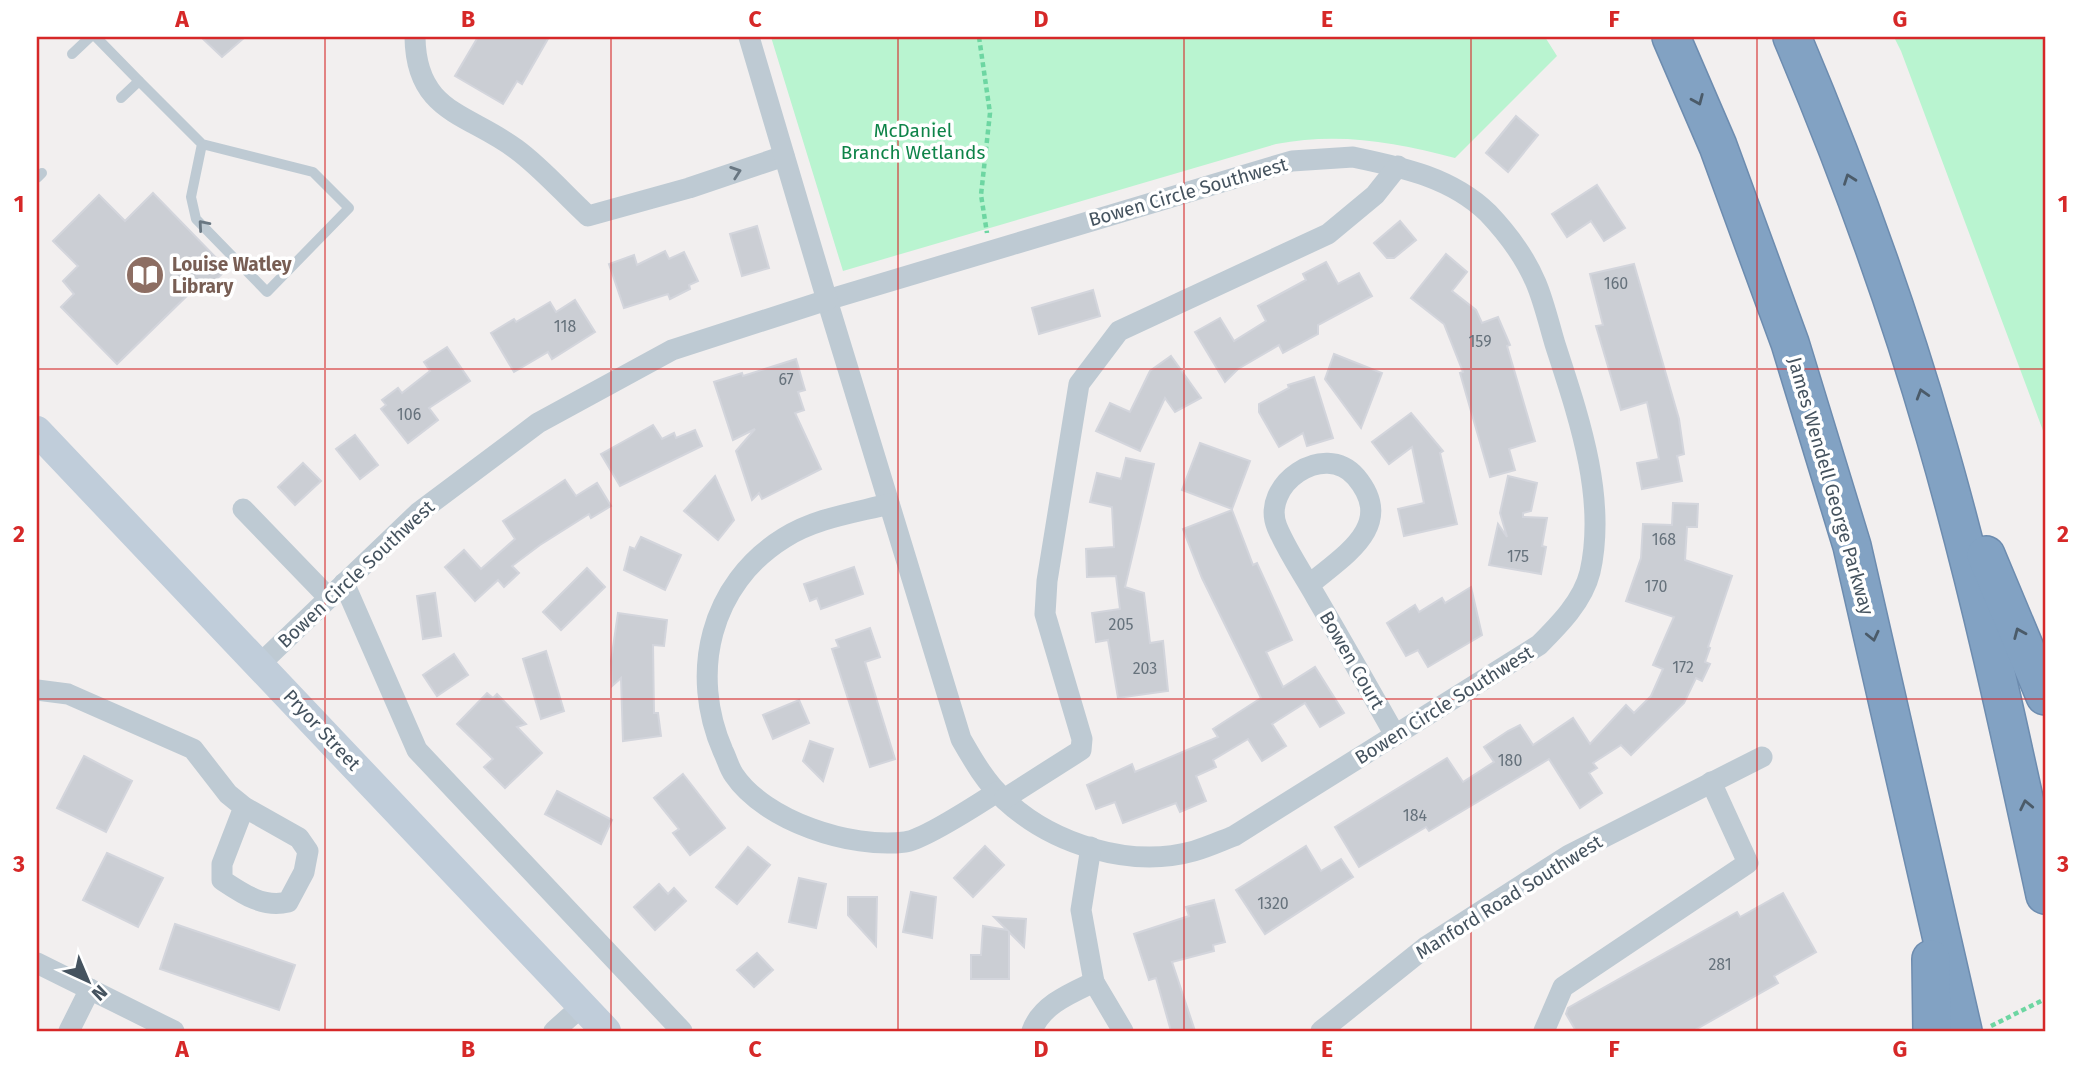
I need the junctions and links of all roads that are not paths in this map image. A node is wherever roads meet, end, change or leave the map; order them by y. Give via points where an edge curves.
1 (90, 37) edge
2 (96, 37) edge
3 (415, 37) edge
4 (749, 37) edge
5 (1671, 37) edge
6 (1792, 37) edge
7 (72, 54) dead end
8 (139, 81) junction
9 (121, 98) dead end
10 (202, 144) junction
11 (784, 156) junction
12 (1398, 166) junction
13 (827, 300) junction
14 (37, 431) edge
15 (1935, 435) junction
16 (889, 504) junction
17 (243, 509) dead end
18 (1309, 585) junction
19 (336, 591) junction
20 (260, 664) junction
21 (37, 690) edge
22 (2045, 696) edge
23 (1395, 735) junction
24 (1762, 757) dead end
25 (1712, 782) junction
26 (1001, 795) junction
27 (244, 807) junction
28 (1091, 847) junction
29 (2045, 895) edge
30 (1938, 957) junction
31 (37, 963) edge
32 (1094, 982) junction
33 (90, 989) junction
34 (582, 1006) junction
35 (69, 1031) edge
36 (174, 1031) edge
37 (554, 1031) edge
38 (606, 1031) edge
39 (682, 1031) edge
40 (1032, 1031) edge
41 (1123, 1031) edge
42 (1321, 1031) edge
43 (1544, 1031) edge
44 (1932, 1031) edge
45 (1963, 1031) edge

1 - 7 lane
2 - 8 lane
3 -> 11 street via 415,60 437,101 516,149 588,216
4 - 11 street, Bowen Circle Southwest
5 -> 30 highway, James Wendell George Parkway via 1718,146 1790,343 1852,546 1925,860
15 -> 6 highway via 1862,214
8 - 9 lane
8 - 10 lane
10 -> 10 lane via 313,172 349,208 267,292 196,219 191,197
11 - 13 street, Bowen Circle Southwest
12 - 13 street, Bowen Circle Southwest via 1353,157 1292,161
12 - 23 street, Bowen Circle Southwest via 1457,190 1487,212 1515,245 1536,283 1570,392 1593,488 1596,536 1589,576 1566,617 1539,645
12 - 26 street via 1375,195 1328,234 1119,331 1079,384 1045,614 1082,740 1081,750
13 - 16 street, Bowen Circle Southwest
13 - 19 street, Bowen Circle Southwest via 672,350 538,423 418,513
14 - 20 main road, Pryor Street
22 -> 15 highway
29 -> 15 highway via 1976,586
16 - 26 street, Bowen Circle Southwest via 961,739
16 - 26 street via 816,522 783,538 729,591 705,666 713,727 734,776 772,811 839,839 906,842
17 - 19 street
18 - 18 street, Bowen Court via 1276,525 1273,508 1282,487 1301,469 1320,463 1354,475 1372,511 1368,529 1357,544
18 - 23 street, Bowen Court
19 - 20 street, Bowen Circle Southwest
19 - 39 street via 417,750
20 - 34 main road, Pryor Street
21 - 27 street via 68,694 193,749
23 - 28 street, Bowen Circle Southwest via 1234,836 1203,848 1154,857
24 - 25 street, Manford Road Southwest
25 - 42 street, Manford Road Southwest via 1558,862 1427,946
25 - 43 street via 1748,863 1563,987
26 - 28 street, Bowen Circle Southwest via 1035,824
27 - 27 street via 299,838 308,851 304,872 288,902 272,906 222,880 222,864
28 - 32 street via 1081,910
30 - 44 highway
30 - 45 highway, James Wendell George Parkway
31 - 33 street
32 - 40 street via 1051,1005
32 - 41 street
33 - 35 street
33 - 36 street
34 - 37 street
34 - 38 main road, Pryor Street

